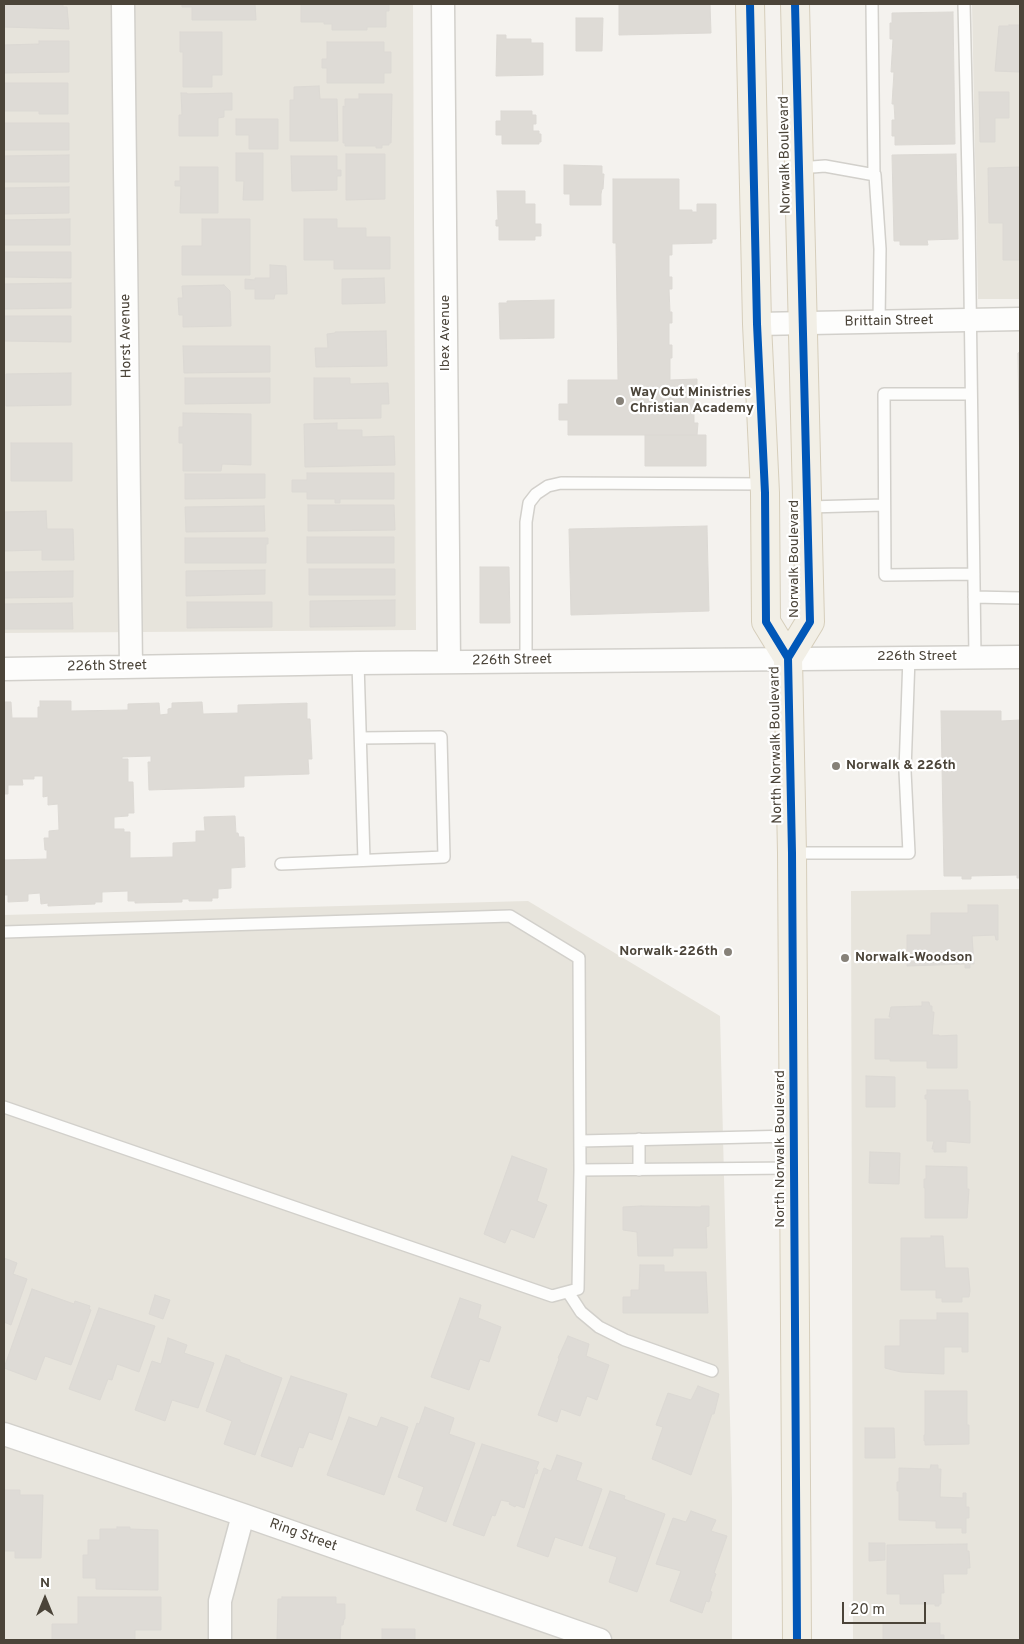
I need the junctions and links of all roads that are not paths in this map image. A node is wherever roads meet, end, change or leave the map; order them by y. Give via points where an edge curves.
1 (123, 4) edge
2 (443, 4) edge
3 (750, 4) edge
4 (795, 4) edge
5 (872, 4) edge
6 (964, 4) edge
7 (799, 168) junction
8 (874, 175) junction
9 (1020, 319) edge
10 (970, 320) junction
11 (879, 322) junction
12 (757, 324) junction
13 (803, 324) junction
14 (971, 394) junction
15 (764, 484) junction
16 (884, 505) junction
17 (808, 507) junction
18 (974, 574) junction
19 (974, 597) junction
20 (1020, 598) edge
21 (975, 657) junction
22 (1020, 657) edge
23 (788, 658) junction
24 (910, 658) junction
25 (526, 661) junction
26 (449, 662) junction
27 (358, 663) junction
28 (131, 667) junction
29 (4, 668) edge
30 (361, 738) junction
31 (792, 854) junction
32 (364, 860) junction
33 (281, 864) dead end
34 (4, 932) edge
35 (4, 1107) edge
36 (793, 1136) junction
37 (639, 1139) junction
38 (580, 1141) junction
39 (793, 1168) junction
40 (580, 1170) junction
41 (639, 1170) junction
42 (568, 1292) junction
43 (712, 1371) dead end
44 (4, 1434) edge
45 (244, 1515) junction
46 (220, 1640) edge
47 (594, 1640) edge
48 (797, 1640) edge

1 - 28 street, Horst Avenue
2 - 26 street, Ibex Avenue
3 - 12 main road, Norwalk Boulevard
4 - 7 main road, Norwalk Boulevard
5 - 8 lane
6 - 10 lane
7 - 8 lane via 825,166
7 - 13 main road, Norwalk Boulevard
8 - 11 lane via 880,249
9 - 10 street, Brittain Street
10 - 11 street, Brittain Street
10 - 14 lane
11 - 13 street, Brittain Street
12 - 13 street, Brittain Street
12 - 15 main road, Norwalk Boulevard
13 - 17 main road, Norwalk Boulevard
14 - 16 lane via 884,394
14 - 18 lane
15 - 23 main road, Norwalk Boulevard via 766,622
15 - 25 lane via 560,483 536,494 530,503 526,522
16 - 17 lane
16 - 18 lane via 885,575
17 - 23 main road, Norwalk Boulevard via 810,622
18 - 19 lane
19 - 20 lane
19 - 21 lane
21 - 22 street, 226th Street
21 - 24 street, 226th Street
23 - 24 street, 226th Street
23 - 25 street, 226th Street
23 - 31 main road, North Norwalk Boulevard
24 - 31 lane via 905,771 909,853
25 - 26 street, 226th Street
26 - 27 street, 226th Street
27 - 28 street, 226th Street
27 - 30 lane
28 - 29 street, 226th Street
30 - 32 lane
30 - 32 lane via 441,737 444,857
31 - 36 main road, North Norwalk Boulevard
32 - 33 lane
34 - 38 lane via 510,916 579,958
35 - 42 lane via 552,1296
36 - 37 lane
36 - 39 main road, North Norwalk Boulevard
37 - 38 lane
37 - 41 lane
38 - 40 lane
39 - 41 lane
39 - 48 main road, North Norwalk Boulevard
40 - 41 lane
40 - 42 lane via 578,1289
42 - 43 lane via 581,1312 599,1327 625,1340
44 - 45 street, Ring Street
45 - 46 street via 220,1601
45 - 47 street, Ring Street

